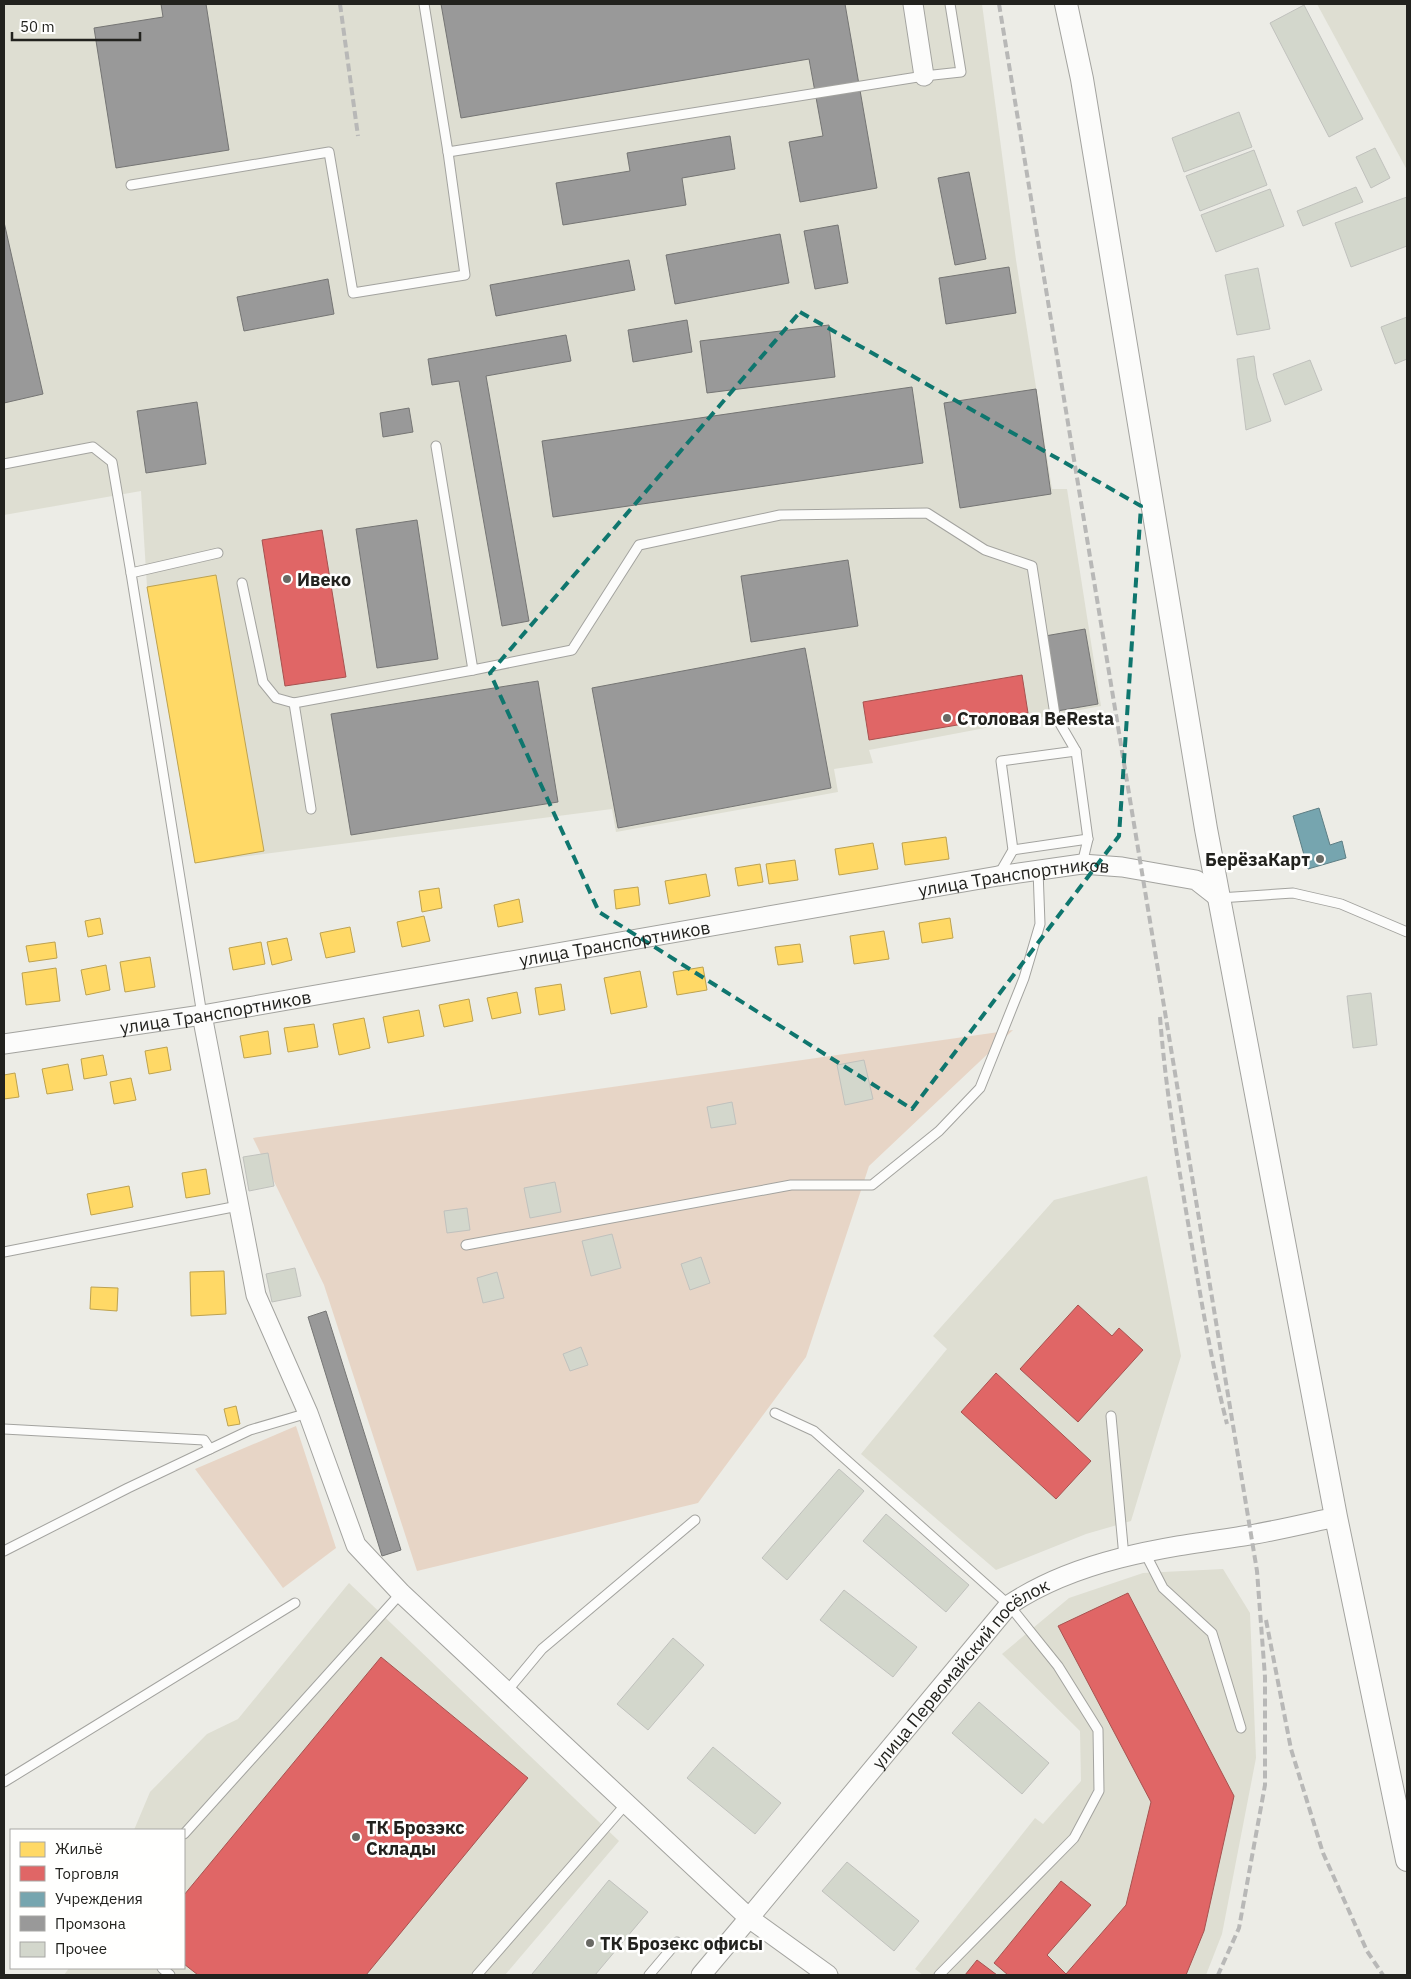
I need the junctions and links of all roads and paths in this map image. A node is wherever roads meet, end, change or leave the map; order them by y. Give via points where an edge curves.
1 (424, 4) edge
2 (913, 4) edge
3 (950, 4) edge
4 (1066, 4) edge
5 (924, 76) junction
6 (448, 152) junction
7 (131, 185) dead end
8 (436, 446) dead end
9 (4, 464) edge
10 (218, 554) dead end
11 (131, 573) junction
12 (242, 582) dead end
13 (473, 670) junction
14 (294, 703) junction
15 (1076, 751) junction
16 (311, 809) dead end
17 (1088, 839) junction
18 (1013, 850) junction
19 (1082, 864) junction
20 (1038, 870) junction
21 (998, 876) junction
22 (1219, 898) junction
23 (1407, 932) edge
24 (202, 1015) junction
25 (4, 1044) edge
26 (238, 1206) junction
27 (466, 1245) dead end
28 (4, 1252) edge
29 (308, 1413) junction
30 (774, 1413) dead end
31 (1111, 1416) dead end
32 (4, 1429) edge
33 (210, 1449) junction
34 (1336, 1517) junction
35 (695, 1520) dead end
36 (4, 1551) edge
37 (1145, 1553) junction
38 (1124, 1557) junction
39 (401, 1593) junction
40 (295, 1603) dead end
41 (1009, 1605) junction
42 (506, 1692) junction
43 (1241, 1728) dead end
44 (4, 1782) edge
45 (626, 1804) junction
46 (185, 1833) edge
47 (1407, 1859) edge
48 (750, 1918) junction
49 (677, 1942) dead end
50 (477, 1975) edge
51 (649, 1975) edge
52 (701, 1975) edge
53 (828, 1975) edge
54 (939, 1975) edge

1 - 6 lane
2 - 5 street
3 - 5 lane via 961,72
4 - 22 street via 1082,80
5 - 6 lane
6 - 7 lane via 465,274 353,293 329,152
8 - 13 lane
9 - 11 lane via 93,446 112,462
10 - 11 lane
11 - 24 lane
12 - 14 lane via 263,682 276,698
13 - 14 lane
13 - 15 lane via 572,650 638,545 780,515 927,513 985,550 1032,566 1055,715
14 - 16 lane
15 - 17 lane
15 - 18 lane via 1001,760
17 - 18 lane
17 - 19 lane
18 - 21 lane
19 - 20 street, улица Транспортников
19 - 22 street, улица Транспортников via 1122,867 1196,880
20 - 21 street, улица Транспортников
20 - 27 lane via 1040,924 1024,978 980,1088 939,1131 872,1184 791,1185
21 - 24 street, улица Транспортников
22 - 23 lane via 1293,893 1341,904
22 - 34 street
24 - 25 street, улица Транспортников
24 - 26 street
26 - 28 lane
26 - 29 street via 256,1295
29 - 33 lane via 250,1430
29 - 39 street via 356,1545
30 - 41 lane via 814,1431
31 - 38 lane
32 - 33 lane via 204,1440
33 - 36 lane
34 - 37 street, улица Первомайский посёлок
34 - 47 street
35 - 42 lane via 542,1649
37 - 38 street, улица Первомайский посёлок
37 - 43 lane via 1163,1588 1212,1633
38 - 41 street, улица Первомайский посёлок via 1064,1576
39 - 42 street
39 - 46 lane
40 - 44 lane
41 - 48 street, улица Первомайский посёлок
41 - 54 lane via 1058,1666 1098,1730 1099,1791 1074,1838
42 - 45 street
45 - 48 street
45 - 50 lane
48 - 52 street, улица Первомайский посёлок
48 - 53 street
49 - 51 lane

